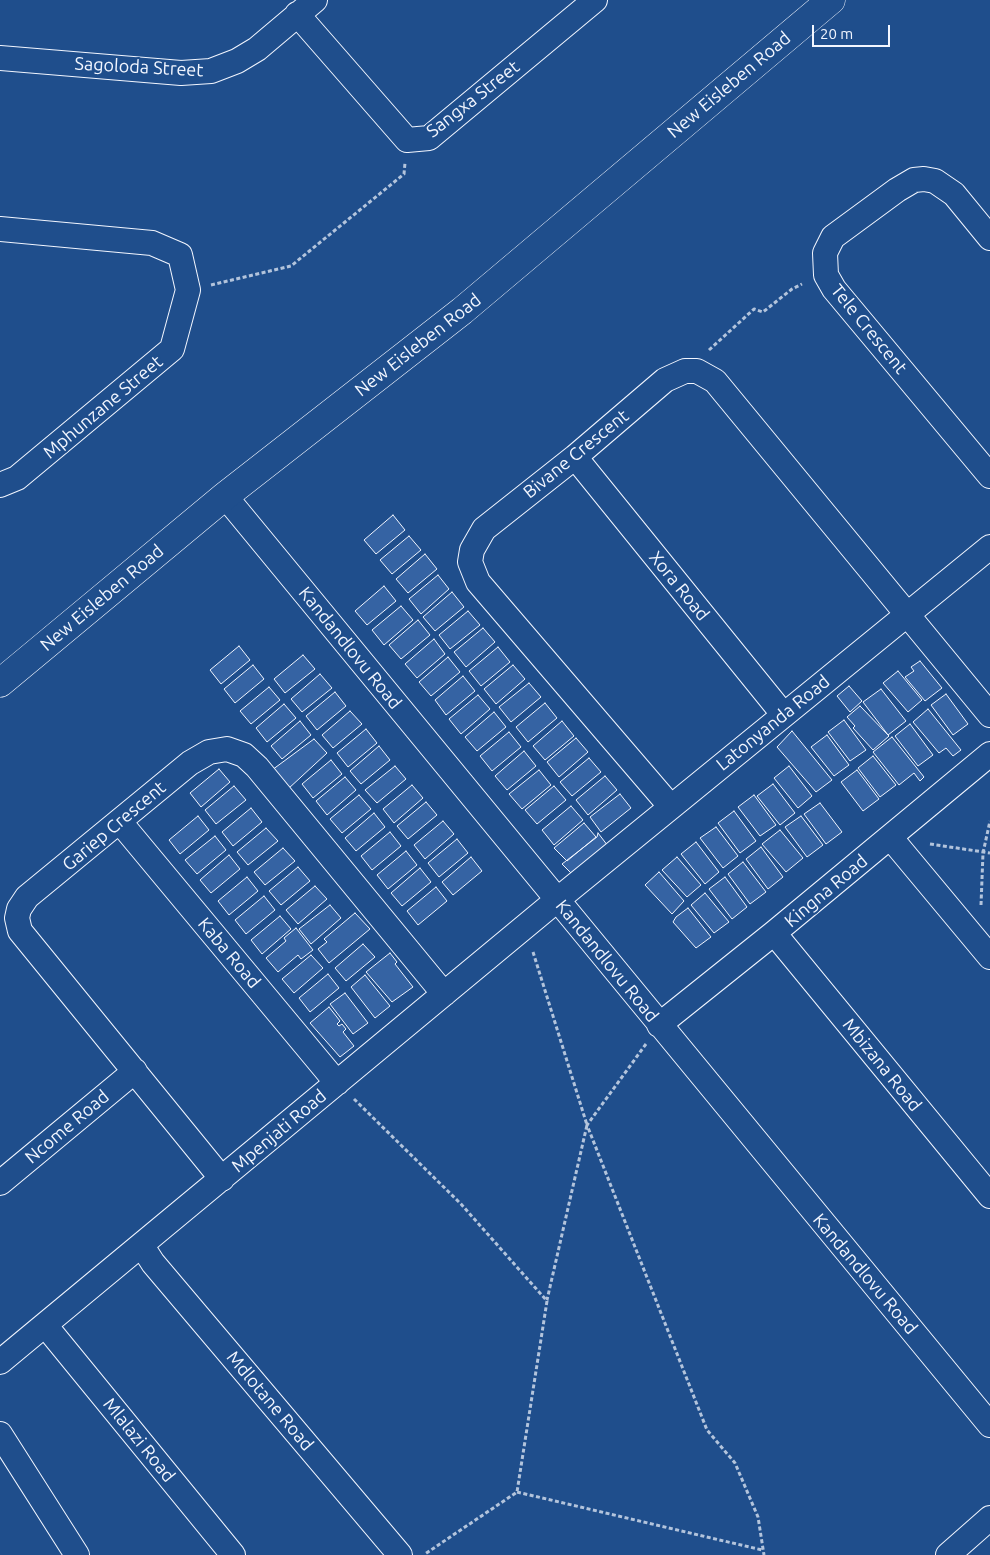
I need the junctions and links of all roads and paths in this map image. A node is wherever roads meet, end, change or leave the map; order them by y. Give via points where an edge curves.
1 (596, 0) edge
2 (830, 0) edge
3 (306, 7) edge
4 (0, 58) edge
5 (407, 140) junction
6 (0, 230) edge
7 (990, 238) edge
8 (826, 275) junction
9 (188, 290) junction
10 (685, 371) junction
11 (575, 457) junction
12 (990, 476) edge
13 (0, 485) edge
14 (226, 496) junction
15 (990, 548) edge
16 (906, 615) junction
17 (0, 683) edge
18 (783, 714) junction
19 (990, 716) edge
20 (990, 754) edge
21 (671, 807) junction
22 (990, 821) edge
23 (120, 822) junction
24 (890, 837) junction
25 (983, 853) junction
26 (990, 853) edge
27 (557, 900) junction
28 (525, 926) junction
29 (774, 934) junction
30 (985, 951) edge
31 (444, 994) junction
32 (659, 1025) junction
33 (134, 1071) junction
34 (337, 1083) junction
35 (587, 1125) junction
36 (222, 1178) junction
37 (0, 1182) edge
38 (990, 1196) edge
39 (142, 1246) junction
40 (547, 1301) junction
41 (45, 1325) junction
42 (0, 1362) edge
43 (990, 1425) edge
44 (0, 1434) edge
45 (517, 1492) junction
46 (990, 1518) edge
47 (762, 1550) junction
48 (77, 1555) edge
49 (234, 1555) edge
50 (400, 1555) edge
51 (424, 1555) edge
52 (764, 1555) edge
53 (948, 1555) edge

1 - 5 street, Sangxa Street via 429,138
2 - 14 main road, New Eisleben Road via 462,311
3 - 4 street, Sagoloda Street via 257,49 211,71 181,73
3 - 5 street, Sangxa Street
5 - 9 path via 404,174 291,266
6 - 9 street, Mphunzane Street via 152,243 180,255
7 - 8 street, Tele Crescent via 947,188 935,180 914,180 833,237 825,253
8 - 10 path via 792,289 763,312 754,309
8 - 12 street, Tele Crescent via 834,289
9 - 13 street, Mphunzane Street via 172,349 16,478
10 - 11 street, Bivane Crescent via 665,380
10 - 16 street via 697,371 714,381
11 - 18 street, Xora Road
11 - 21 street, Bivane Crescent via 484,529 472,550 472,571 478,582
14 - 17 main road, New Eisleben Road
14 - 27 street, Kandandlovu Road
15 - 16 street, Latonyanda Road
16 - 18 street, Latonyanda Road
16 - 19 street
18 - 21 street, Latonyanda Road
20 - 24 street, Kingna Road
21 - 27 street, Latonyanda Road
22 - 25 path
23 - 31 street, Gariep Crescent via 190,763 209,752 226,748 244,755
23 - 33 street, Gariep Crescent via 27,897 18,918 20,931 29,943
23 - 34 street, Kaba Road
24 - 25 path
24 - 29 street, Kingna Road
24 - 30 street
25 - 26 path
25 - 30 path
27 - 28 street, Mpenjati Road
27 - 32 street, Kandandlovu Road
28 - 31 street, Mpenjati Road
28 - 35 path
29 - 32 street, Kingna Road
29 - 38 street, Mbizana Road
31 - 34 street, Mpenjati Road
32 - 35 path
32 - 43 street, Kandandlovu Road
33 - 36 street, Gariep Crescent
33 - 37 street, Ncome Road
34 - 36 street, Mpenjati Road
34 - 40 path via 461,1204
35 - 40 path
35 - 47 path via 707,1430 735,1463 758,1517
36 - 39 street, Mpenjati Road
39 - 41 street, Mpenjati Road
39 - 50 street, Mdlotane Road
40 - 45 path
41 - 42 street, Mpenjati Road
41 - 49 street, Mlalazi Road
44 - 48 street
45 - 47 path
45 - 51 path
46 - 53 street
47 - 52 path

